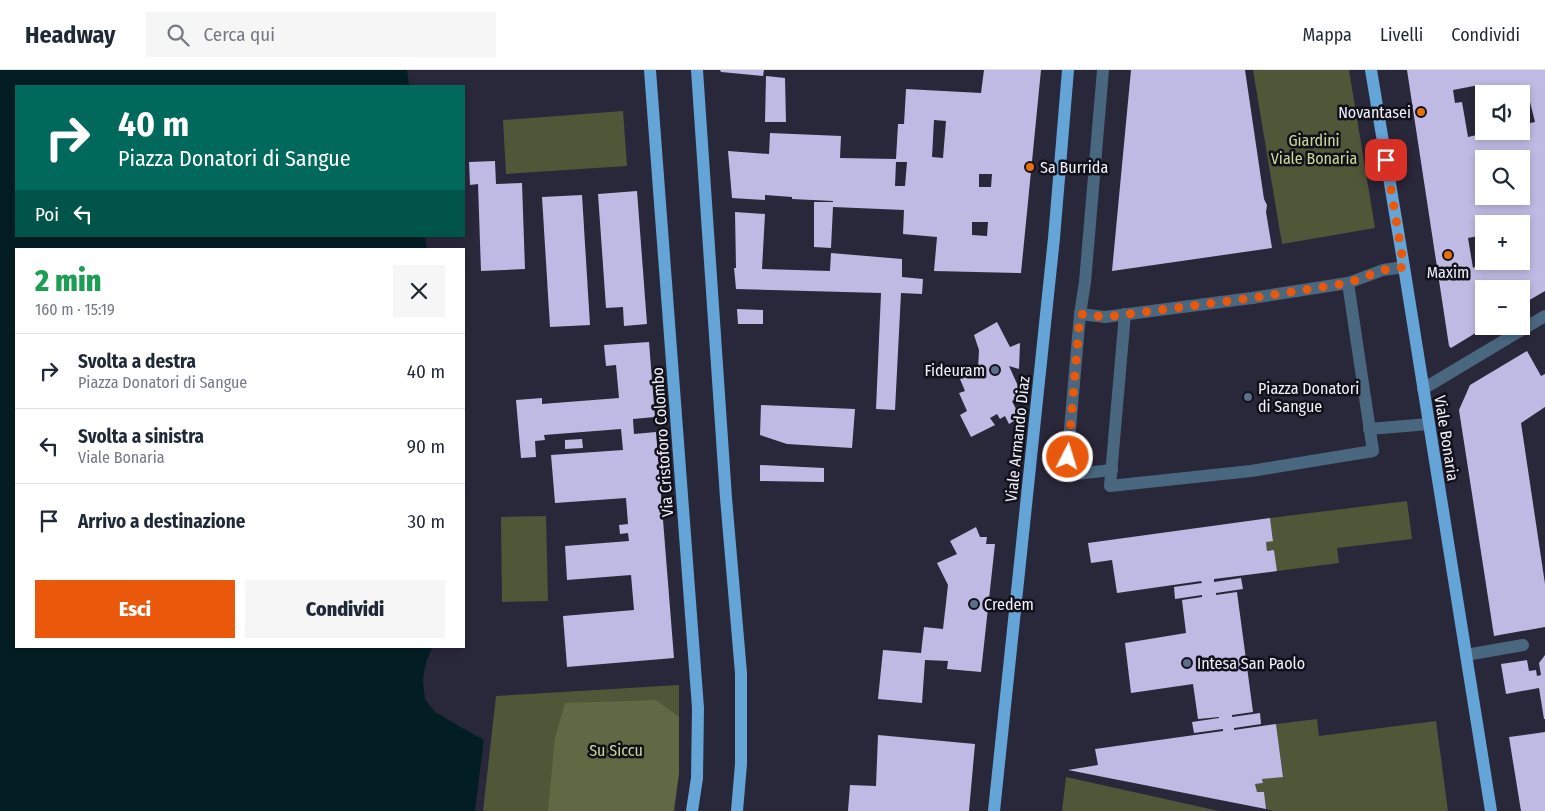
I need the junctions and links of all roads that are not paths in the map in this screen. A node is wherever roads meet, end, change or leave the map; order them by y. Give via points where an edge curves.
1 (650, 70) edge
2 (697, 70) edge
3 (1068, 70) edge
4 (1103, 70) edge
5 (1371, 70) edge
6 (1404, 267) junction
7 (1348, 283) junction
8 (1080, 314) junction
9 (1125, 314) junction
10 (1543, 320) edge
11 (1423, 389) junction
12 (1429, 424) junction
13 (1370, 430) junction
14 (1112, 470) junction
15 (1523, 645) dead end
16 (1466, 655) junction
17 (692, 811) edge
18 (737, 811) edge
19 (994, 811) edge
20 (1491, 811) edge

1 - 17 main road, Via Cristoforo Colombo via 698,708 697,778
2 - 18 main road via 741,673 741,764
3 - 19 main road, Viale Armando Diaz via 1054,238
4 - 8 street via 1086,282
5 - 6 main road, Viale Bonaria
6 - 7 street via 1383,270
6 - 11 main road, Viale Bonaria
7 - 9 street
7 - 13 street
8 - 9 street via 1105,317
8 - 14 street via 1066,475
9 - 14 street
10 - 11 street
11 - 12 main road, Viale Bonaria
12 - 13 street
12 - 16 main road, Viale Bonaria
13 - 14 street via 1373,452 1251,471 1110,486
15 - 16 street
16 - 20 main road, Viale Bonaria

